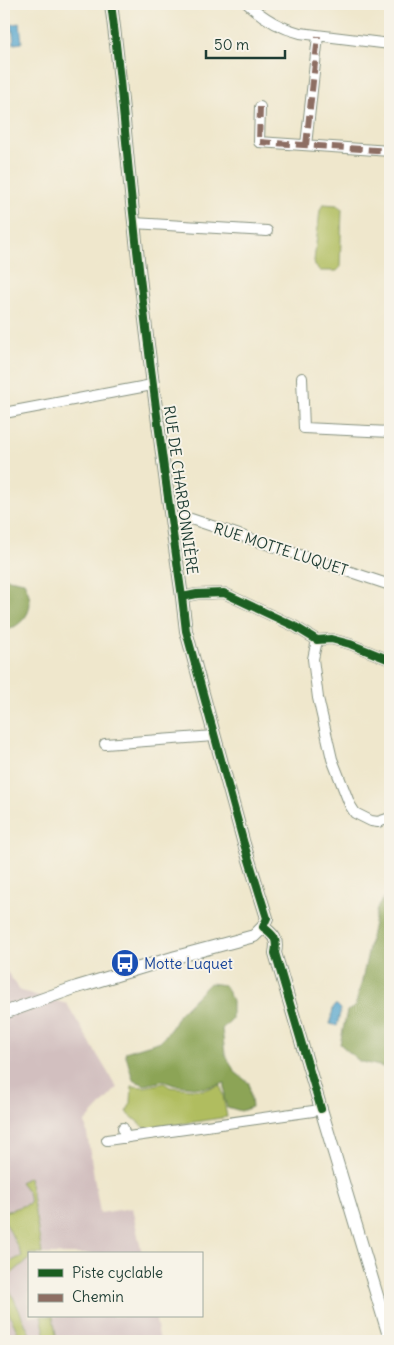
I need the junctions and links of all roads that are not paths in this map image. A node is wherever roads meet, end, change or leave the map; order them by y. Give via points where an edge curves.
1 (111, 4) edge
2 (248, 4) edge
3 (318, 36) junction
4 (390, 44) edge
5 (260, 107) dead end
6 (306, 145) junction
7 (390, 151) edge
8 (134, 223) junction
9 (267, 232) dead end
10 (302, 378) dead end
11 (152, 385) junction
12 (4, 413) edge
13 (390, 432) edge
14 (171, 518) junction
15 (390, 585) edge
16 (182, 597) junction
17 (317, 640) junction
18 (390, 660) edge
19 (214, 736) junction
20 (105, 744) dead end
21 (390, 818) edge
22 (263, 927) junction
23 (4, 1013) edge
24 (321, 1109) junction
25 (106, 1140) dead end
26 (390, 1339) edge

1 - 8 street, RUE DE CHARBONNIÈRE
2 - 3 street via 271,22 288,30
3 - 4 street
3 - 6 street
5 - 6 street via 259,142
6 - 7 street
8 - 9 street
8 - 11 street, RUE DE CHARBONNIÈRE
10 - 13 street via 304,428
11 - 12 street
11 - 14 street, RUE DE CHARBONNIÈRE
14 - 15 street, RUE MOTTE LUQUET via 191,519
14 - 16 street, RUE DE CHARBONNIÈRE
16 - 17 street via 224,593
16 - 19 street, RUE DE CHARBONNIÈRE via 186,631
17 - 18 street via 331,639 350,644
17 - 21 street via 313,658 318,698 332,759 350,805 355,813 371,821
19 - 20 street
19 - 22 street, RUE DE CHARBONNIÈRE via 266,918
22 - 23 street via 254,936 77,987
22 - 24 street via 276,939 275,953
24 - 25 street via 124,1133
24 - 26 street

